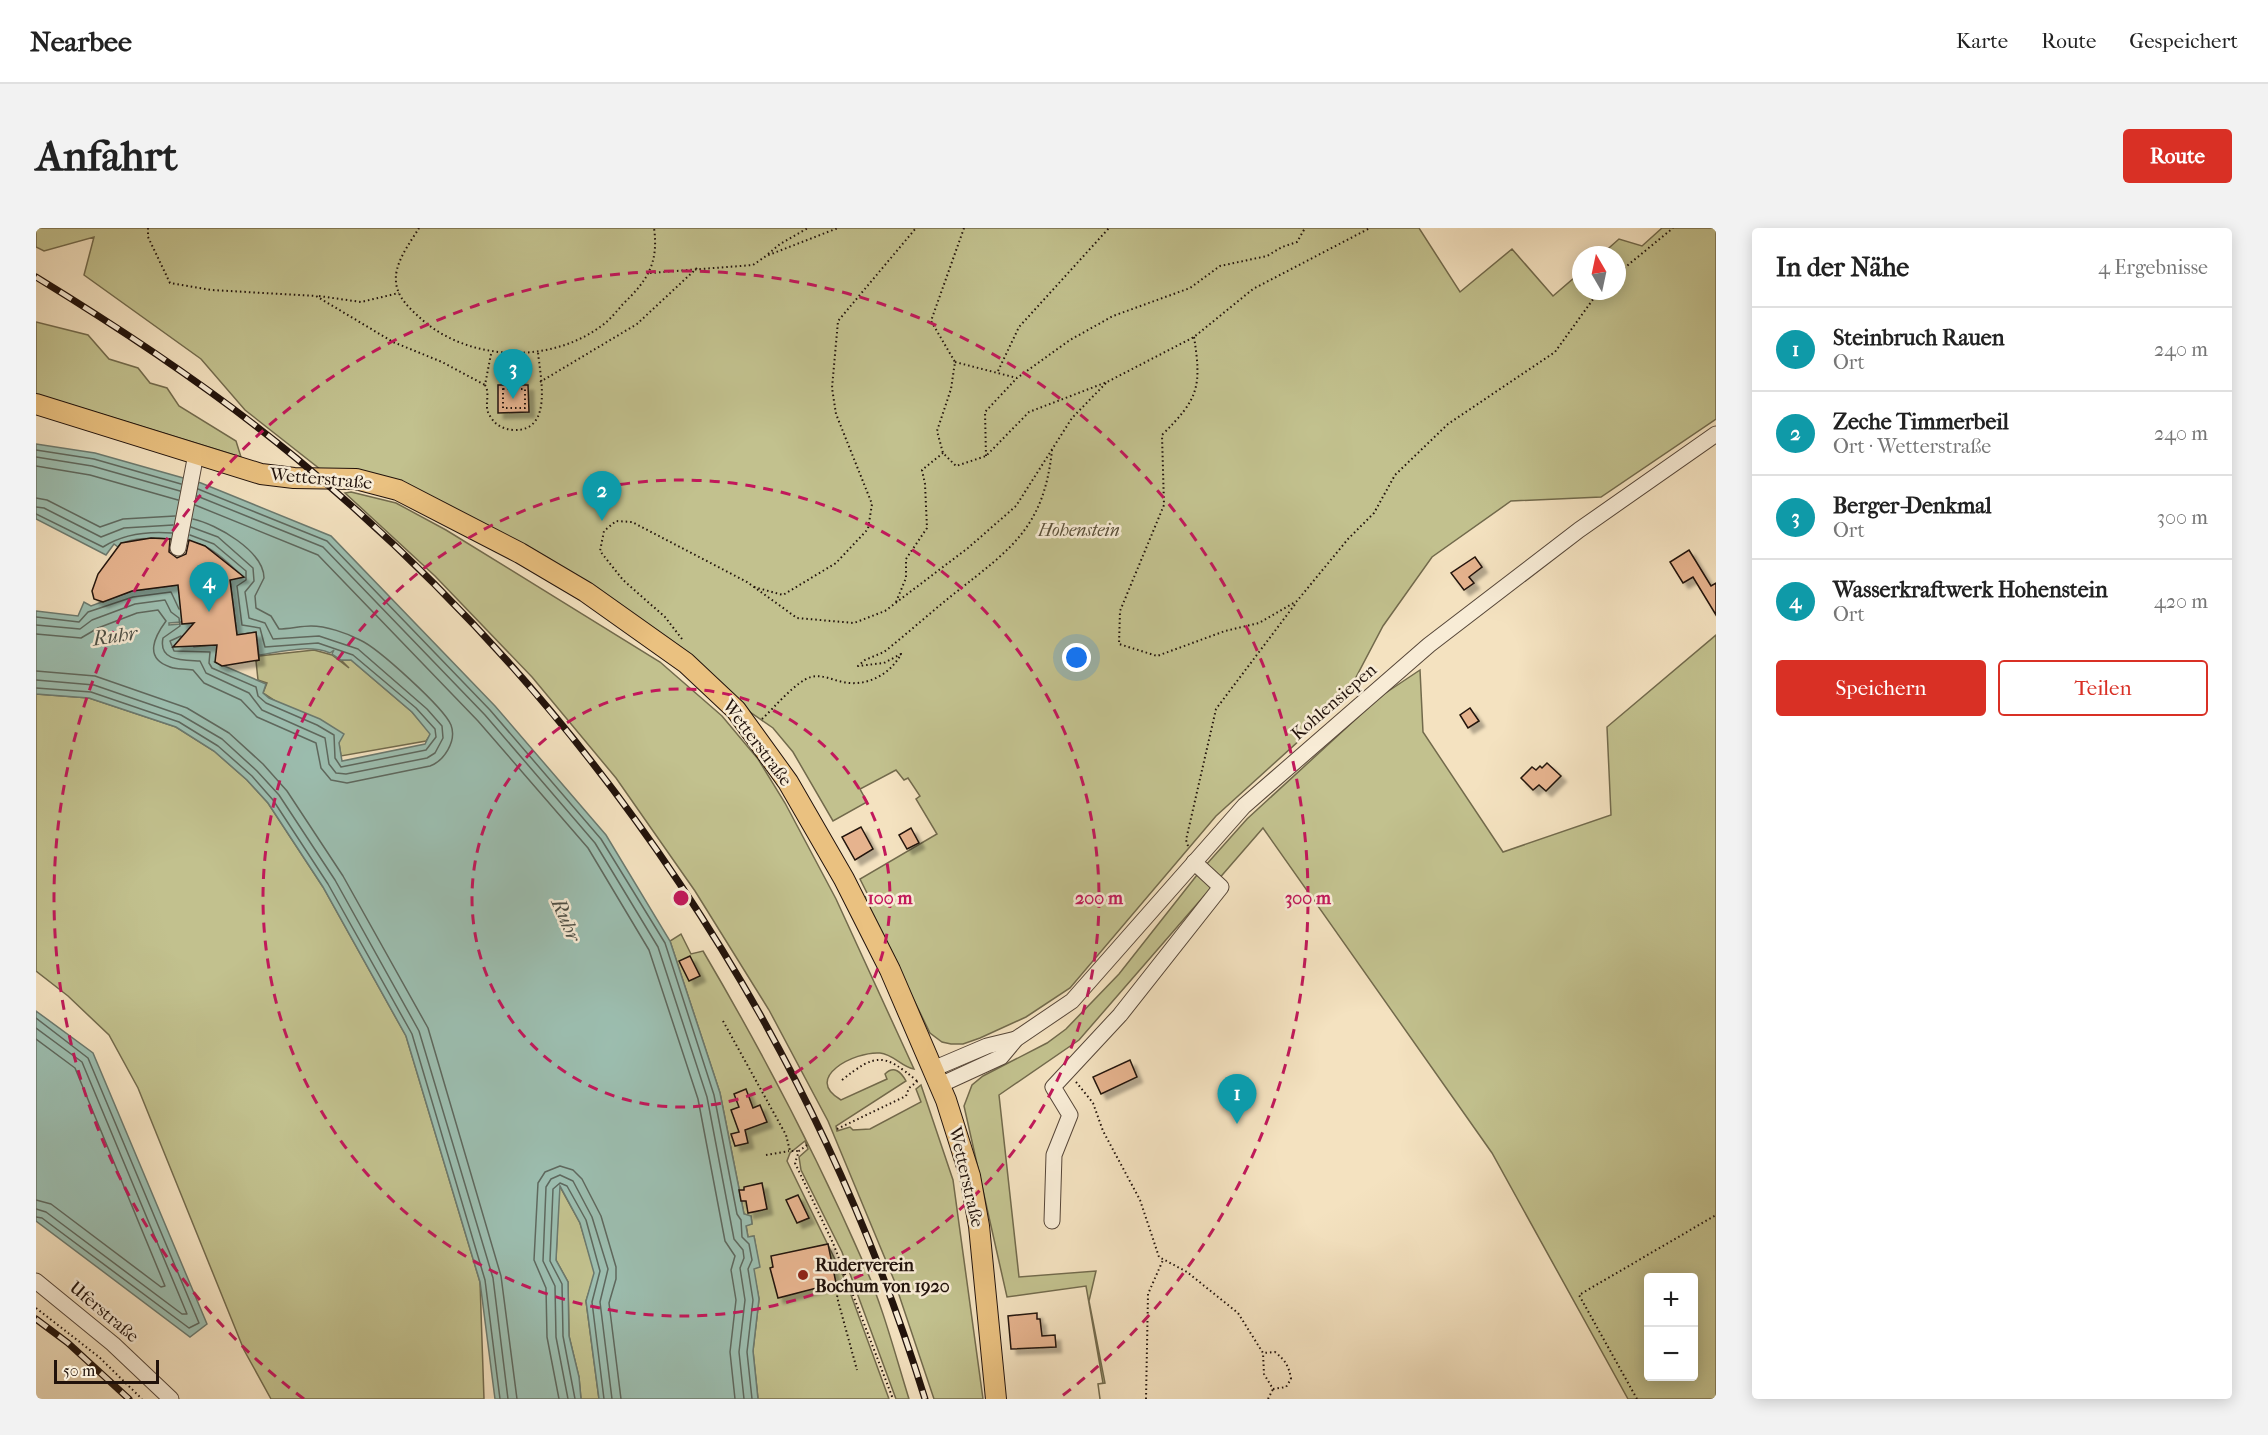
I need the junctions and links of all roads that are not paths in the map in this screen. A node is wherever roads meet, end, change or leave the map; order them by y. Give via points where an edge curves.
1 (36, 404) edge
2 (1716, 434) edge
3 (196, 454) junction
4 (179, 544) dead end
5 (1194, 862) junction
6 (937, 1077) junction
7 (1052, 1221) dead end
8 (36, 1281) edge
9 (171, 1399) edge
10 (996, 1399) edge

1 - 3 main road, Wetterstraße
2 - 5 street, Kohlensiepen via 1580,530 1429,645 1244,806
3 - 4 street
3 - 6 main road, Wetterstraße via 261,474 356,479 399,489 586,592 686,663 736,710 788,782 890,970
5 - 6 street, Kohlensiepen via 1072,1001 1016,1039 987,1046
5 - 7 street via 1221,887 1120,1015 1053,1086 1070,1115 1054,1155
6 - 10 main road, Wetterstraße via 960,1141 973,1196
8 - 9 street, Uferstraße via 113,1344

